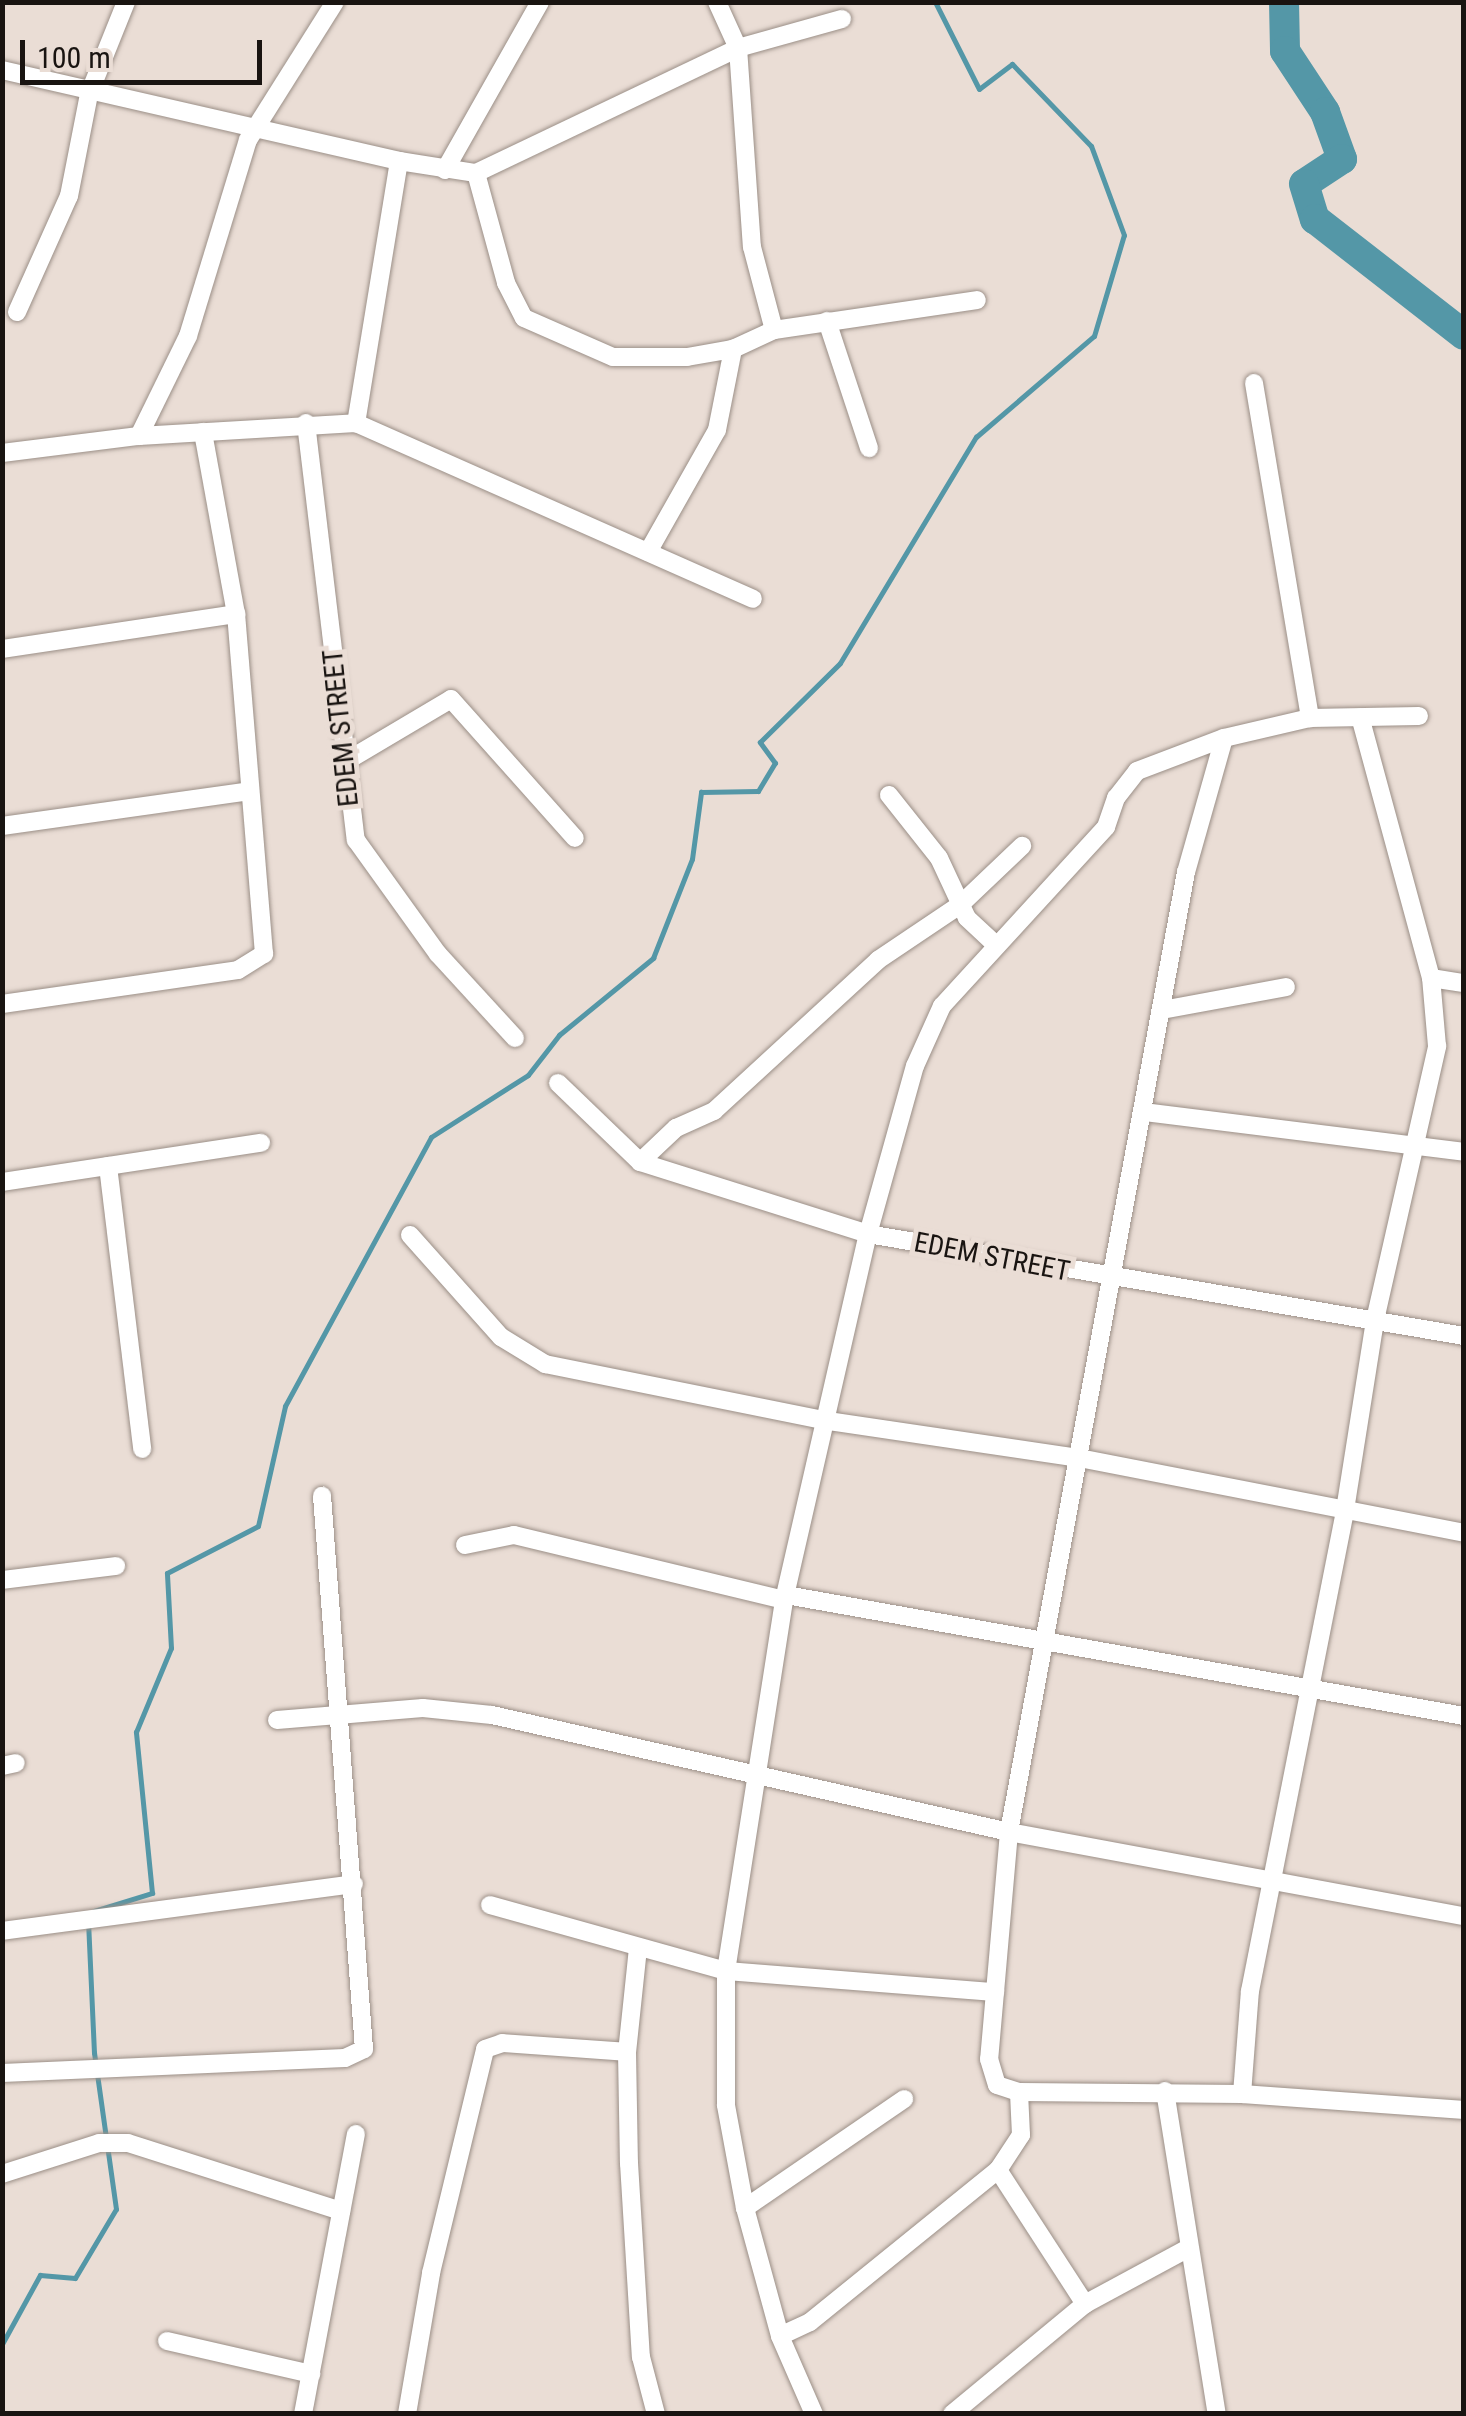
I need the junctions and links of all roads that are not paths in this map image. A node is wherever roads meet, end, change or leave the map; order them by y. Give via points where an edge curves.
1 (126, 2) edge
2 (334, 2) edge
3 (540, 2) edge
4 (717, 2) edge
5 (842, 19) dead end
6 (738, 48) junction
7 (2, 70) edge
8 (89, 94) junction
9 (259, 125) junction
10 (399, 161) junction
11 (445, 170) junction
12 (476, 173) junction
13 (977, 300) dead end
14 (16, 312) dead end
15 (827, 321) junction
16 (774, 330) junction
17 (732, 349) junction
18 (1254, 384) dead end
19 (306, 423) junction
20 (356, 423) junction
21 (202, 432) junction
22 (139, 436) junction
23 (869, 448) dead end
24 (2, 453) edge
25 (648, 552) junction
26 (752, 600) dead end
27 (236, 614) junction
28 (2, 650) edge
29 (1419, 716) dead end
30 (1360, 717) junction
31 (1310, 718) junction
32 (1224, 738) junction
33 (345, 762) junction
34 (250, 791) junction
35 (889, 795) dead end
36 (2, 826) edge
37 (575, 838) dead end
38 (1022, 846) dead end
39 (960, 905) junction
40 (995, 944) junction
41 (1431, 978) junction
42 (1464, 983) edge
43 (1286, 987) dead end
44 (2, 1004) edge
45 (1162, 1010) junction
46 (516, 1038) dead end
47 (558, 1083) dead end
48 (1144, 1112) junction
49 (261, 1143) dead end
50 (1414, 1143) junction
51 (1464, 1152) edge
52 (640, 1162) junction
53 (108, 1166) junction
54 (2, 1182) edge
55 (868, 1234) junction
56 (410, 1236) dead end
57 (1114, 1280) junction
58 (1374, 1320) junction
59 (1464, 1336) edge
60 (828, 1422) junction
61 (142, 1449) dead end
62 (1080, 1458) junction
63 (322, 1496) dead end
64 (1345, 1510) junction
65 (1464, 1533) edge
66 (465, 1545) dead end
67 (116, 1566) dead end
68 (2, 1580) edge
69 (785, 1597) junction
70 (1045, 1643) junction
71 (1310, 1688) junction
72 (340, 1715) junction
73 (1464, 1716) edge
74 (276, 1720) dead end
75 (753, 1779) junction
76 (1009, 1832) junction
77 (1272, 1880) junction
78 (354, 1884) junction
79 (490, 1906) dead end
80 (1464, 1916) edge
81 (2, 1931) edge
82 (638, 1948) junction
83 (726, 1972) junction
84 (995, 1992) junction
85 (627, 2052) junction
86 (2, 2073) edge
87 (1164, 2091) junction
88 (1020, 2092) junction
89 (1242, 2094) junction
90 (904, 2099) dead end
91 (1464, 2110) edge
92 (356, 2134) dead end
93 (998, 2170) junction
94 (2, 2174) edge
95 (746, 2208) junction
96 (341, 2210) junction
97 (1186, 2250) junction
98 (1085, 2304) junction
99 (780, 2336) junction
100 (167, 2341) dead end
101 (310, 2374) junction
102 (970, 2408) edge
103 (303, 2414) edge
104 (407, 2414) edge
105 (656, 2414) edge
106 (814, 2414) edge
107 (952, 2414) edge
108 (1216, 2414) edge

1 - 8 street
2 - 9 street
3 - 11 street
4 - 6 street
5 - 6 street
6 - 12 street
6 - 16 street via 752,247
7 - 8 street
8 - 9 street
8 - 14 street via 68,196
9 - 10 street
9 - 22 street via 242,155 188,336
10 - 11 street
10 - 20 street
11 - 12 street
12 - 17 street via 506,283 524,318 613,357 648,360
13 - 15 street
15 - 16 street
15 - 23 street
16 - 17 street
17 - 25 street via 717,430
18 - 31 street
19 - 20 street
19 - 21 street
19 - 33 street, EDEM STREET
20 - 25 street
21 - 22 street
21 - 27 street
22 - 24 street
25 - 26 street
27 - 28 street
27 - 34 street
29 - 30 street
30 - 31 street
30 - 41 street
31 - 32 street
32 - 40 street via 1137,771 1116,798 1106,828
32 - 45 street via 1186,872
33 - 37 street via 452,698
33 - 46 street, EDEM STREET via 356,840 438,954
34 - 36 street
34 - 44 street via 261,960 238,970
35 - 39 street via 958,887
38 - 39 street
39 - 40 street
39 - 52 street via 878,960 727,1100 658,1141
40 - 55 street via 942,1006 915,1066
41 - 42 street
41 - 50 street via 1436,1046
43 - 45 street
45 - 48 street
47 - 52 street, EDEM STREET
48 - 50 street
48 - 57 street
49 - 53 street
50 - 51 street
50 - 58 street
52 - 55 street, EDEM STREET
53 - 54 street
53 - 61 street
55 - 57 street, EDEM STREET
55 - 60 street
56 - 60 street via 522,1354
57 - 58 street, EDEM STREET
57 - 62 street
58 - 59 street, EDEM STREET
58 - 64 street
60 - 62 street
60 - 69 street
62 - 64 street
62 - 70 street
63 - 72 street
64 - 65 street
64 - 71 street
66 - 69 street via 514,1535
67 - 68 street
69 - 70 street
69 - 75 street
70 - 71 street
70 - 76 street
71 - 73 street
71 - 77 street
72 - 74 street
72 - 75 street via 423,1708 492,1715
72 - 78 street
75 - 76 street
75 - 83 street
76 - 77 street
76 - 84 street
77 - 80 street
77 - 89 street via 1250,1991
78 - 81 street
78 - 86 street via 367,2039 357,2056
79 - 82 street
82 - 83 street
82 - 85 street
83 - 84 street
83 - 95 street via 726,2105
84 - 88 street via 992,2076 997,2085
85 - 104 street via 502,2044 485,2049 431,2274
85 - 105 street via 635,2292 641,2357
87 - 88 street
87 - 89 street
87 - 97 street
88 - 93 street via 1021,2135
89 - 91 street
90 - 95 street
92 - 96 street
93 - 98 street
93 - 99 street via 810,2322
94 - 96 street via 99,2143 128,2143
95 - 99 street
96 - 101 street
97 - 98 street
97 - 108 street
98 - 102 street
99 - 106 street
100 - 101 street
101 - 103 street
102 - 107 street

